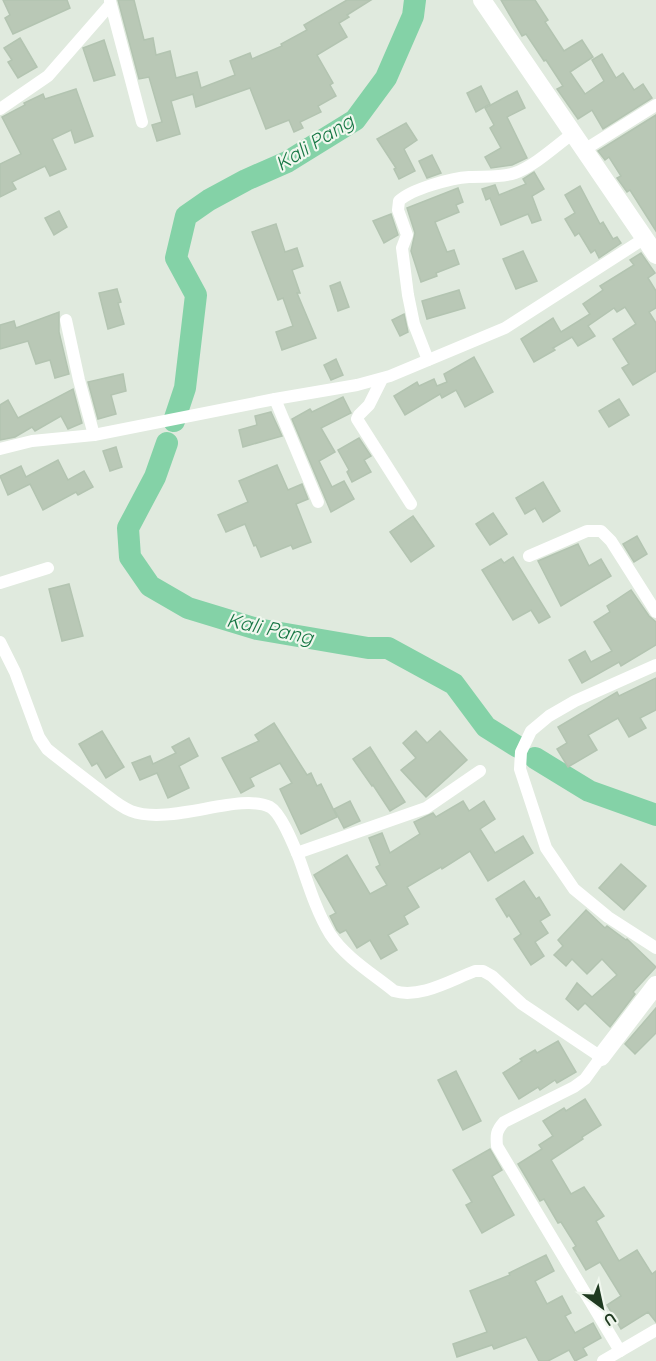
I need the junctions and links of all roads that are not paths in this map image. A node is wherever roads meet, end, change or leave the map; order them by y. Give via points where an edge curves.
1 (482, 0) edge
2 (110, 3) edge
3 (656, 105) edge
4 (0, 109) edge
5 (142, 122) dead end
6 (572, 134) junction
7 (584, 150) junction
8 (645, 238) junction
9 (656, 255) edge
10 (66, 320) dead end
11 (428, 360) junction
12 (382, 379) junction
13 (276, 399) junction
14 (94, 435) junction
15 (0, 449) edge
16 (318, 502) dead end
17 (411, 504) dead end
18 (529, 556) dead end
19 (48, 568) dead end
20 (0, 583) edge
21 (656, 612) edge
22 (0, 642) edge
23 (656, 664) edge
24 (480, 771) dead end
25 (297, 853) junction
26 (656, 948) edge
27 (656, 985) edge
28 (601, 1057) junction
29 (656, 1330) edge
30 (620, 1352) junction
31 (603, 1361) edge

1 - 6 street
2 - 4 street via 48,76
2 - 5 street
3 - 7 street
6 - 7 street
6 - 11 street via 516,173 439,183 399,201 398,210 407,235 402,248 408,295
7 - 8 street
8 - 9 street
8 - 11 street via 506,328
10 - 14 street
11 - 12 street
12 - 13 street
12 - 17 street via 357,419
13 - 14 street
13 - 16 street
14 - 15 street via 32,441
18 - 21 street via 587,531 601,531
19 - 20 street
22 - 25 street via 47,749 113,800 130,811 148,814 234,805 269,807
23 - 26 street via 549,716 531,731 521,752 520,769 546,848 574,889
24 - 25 street via 426,808
25 - 28 street via 331,935 394,991 416,993 483,971 522,1004
27 - 28 street
28 - 30 street via 585,1079 504,1122 496,1130 496,1137 497,1146
29 - 30 street
30 - 31 street

